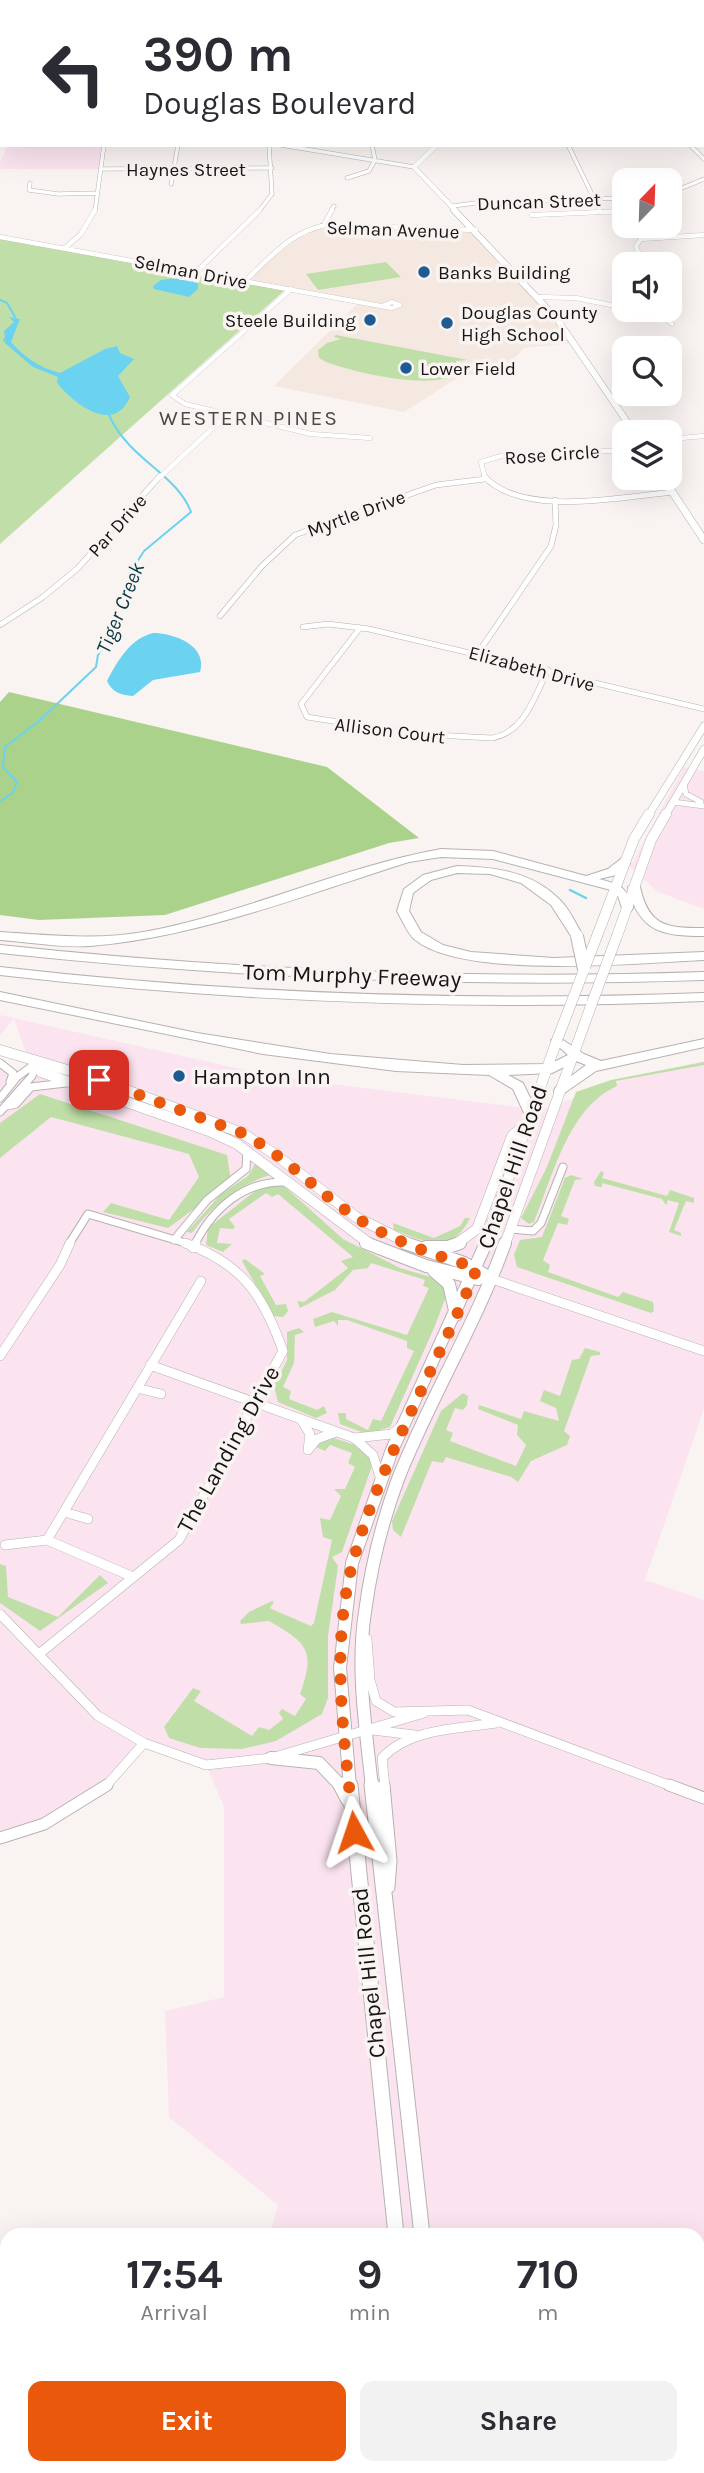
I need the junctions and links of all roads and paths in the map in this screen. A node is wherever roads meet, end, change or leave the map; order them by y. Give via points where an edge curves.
1 (104, 147) edge
2 (178, 147) edge
3 (269, 147) edge
4 (294, 147) edge
5 (372, 147) edge
6 (435, 147) edge
7 (569, 147) edge
8 (375, 160) junction
9 (414, 167) junction
10 (272, 168) junction
11 (101, 169) junction
12 (175, 169) junction
13 (347, 178) dead end
14 (704, 178) edge
15 (30, 183) dead end
16 (171, 184) dead end
17 (682, 189) edge
18 (98, 193) junction
19 (612, 198) edge
20 (593, 199) junction
21 (334, 206) dead end
22 (453, 206) junction
23 (600, 212) junction
24 (612, 212) edge
25 (532, 215) dead end
26 (324, 225) junction
27 (476, 230) junction
28 (704, 235) edge
29 (0, 237) edge
30 (65, 248) junction
31 (638, 252) edge
32 (194, 274) junction
33 (245, 281) junction
34 (291, 289) junction
35 (537, 297) junction
36 (612, 305) edge
37 (382, 306) dead end
38 (668, 322) edge
39 (672, 324) dead end
40 (227, 415) junction
41 (626, 420) edge
42 (704, 436) edge
43 (370, 438) dead end
44 (682, 438) edge
45 (612, 451) edge
46 (485, 479) junction
47 (673, 492) joint
48 (555, 500) junction
49 (704, 540) edge
50 (220, 616) dead end
51 (0, 625) edge
52 (303, 627) dead end
53 (360, 628) junction
54 (478, 653) junction
55 (548, 670) junction
56 (704, 709) edge
57 (704, 726) edge
58 (704, 748) edge
59 (704, 763) edge
60 (671, 779) junction
61 (684, 784) junction
62 (673, 802) junction
63 (704, 804) edge
64 (626, 861) junction
65 (581, 878) junction
66 (615, 887) junction
67 (634, 887) junction
68 (627, 908) junction
69 (704, 932) edge
70 (0, 936) edge
71 (0, 949) edge
72 (704, 956) edge
73 (584, 969) junction
74 (0, 971) edge
75 (704, 976) edge
76 (0, 996) edge
77 (704, 997) edge
78 (557, 1040) junction
79 (704, 1044) edge
80 (0, 1050) edge
81 (574, 1051) junction
82 (0, 1063) edge
83 (36, 1063) junction
84 (599, 1065) junction
85 (546, 1069) junction
86 (486, 1070) junction
87 (72, 1083) junction
88 (9, 1085) junction
89 (560, 1091) junction
90 (0, 1098) edge
91 (8, 1106) junction
92 (0, 1112) edge
93 (528, 1118) junction
94 (190, 1125) junction
95 (255, 1140) junction
96 (247, 1150) junction
97 (563, 1167) dead end
98 (288, 1182) junction
99 (511, 1229) junction
100 (380, 1232) junction
101 (174, 1240) junction
102 (194, 1248) junction
103 (426, 1266) junction
104 (475, 1274) junction
105 (492, 1279) junction
106 (201, 1281) dead end
107 (456, 1315) junction
108 (704, 1351) edge
109 (0, 1356) edge
110 (150, 1366) junction
111 (137, 1388) junction
112 (161, 1394) dead end
113 (254, 1404) junction
114 (300, 1420) junction
115 (405, 1422) junction
116 (336, 1432) junction
117 (354, 1438) junction
118 (381, 1480) junction
119 (64, 1512) junction
120 (88, 1519) dead end
121 (47, 1540) junction
122 (5, 1545) dead end
123 (133, 1577) junction
124 (0, 1614) edge
125 (364, 1615) junction
126 (39, 1654) junction
127 (424, 1713) junction
128 (497, 1722) junction
129 (366, 1729) junction
130 (345, 1734) junction
131 (422, 1735) junction
132 (144, 1743) junction
133 (271, 1758) junction
134 (704, 1798) edge
135 (351, 1805) junction
136 (0, 1838) edge
137 (386, 1911) junction
138 (395, 2228) edge
139 (421, 2228) edge

1 - 11 street
2 - 12 street
3 - 10 street
4 - 8 street
5 - 8 street
6 - 9 main road
7 - 20 street
8 - 9 street
8 - 13 street via 366,173
9 - 22 main road
10 - 12 street, Haynes Street
10 - 32 street via 274,186 268,202
11 - 12 street, Haynes Street
11 - 18 street
12 - 16 street
14 - 17 street
15 - 18 street via 29,190 43,194
18 - 30 street via 94,216
19 - 20 street, Duncan Street
20 - 22 street, Duncan Street
20 - 23 street
21 - 26 street
22 - 27 main road
23 - 24 street
23 - 25 street
26 - 27 street, Selman Avenue
26 - 33 street, Selman Avenue via 300,233
27 - 35 main road
28 - 31 street via 641,239
29 - 30 street, Selman Drive
30 - 32 street, Selman Drive
32 - 33 street, Selman Drive
33 - 34 street, Selman Drive
34 - 37 street, Selman Drive
34 - 40 street via 172,395 185,404
35 - 36 street
35 - 41 main road
38 - 39 street
40 - 43 street via 312,434
40 - 51 street, Par Drive via 166,470 78,568
42 - 44 street
45 - 46 street, Rose Circle via 485,459 481,462
46 - 48 street, Rose Circle via 514,497
46 - 50 street, Myrtle Drive via 436,485 295,535
47 - 48 street, Rose Circle
47 - 49 main road
48 - 54 street via 551,546
52 - 53 street, Elizabeth Drive via 316,623
53 - 54 street, Elizabeth Drive
53 - 55 street, Allison Court via 301,704 307,717 452,737 503,737 517,726
54 - 55 street, Elizabeth Drive
55 - 56 street, Elizabeth Drive
57 - 60 main road, Chapel Hill Road
58 - 61 main road
59 - 61 main road
60 - 62 main road via 669,799
60 - 64 main road, Chapel Hill Road via 642,824
61 - 62 main road, Chapel Hill Road
61 - 63 street via 686,794
62 - 63 street
62 - 67 main road, Chapel Hill Road
64 - 65 highway via 605,875
64 - 66 main road, Chapel Hill Road
65 - 66 highway
65 - 70 highway via 493,855 441,853 146,936 87,942
66 - 68 highway
66 - 73 main road, Chapel Hill Road, bridge
67 - 68 main road, Chapel Hill Road
67 - 69 highway via 639,909 651,922 671,931
68 - 81 main road, Chapel Hill Road, bridge
71 - 75 highway, Tom Murphy Freeway via 156,965 369,977
72 - 73 highway, bridge via 522,960 465,956 431,946 418,936 407,922 405,904 417,885 438,872 463,867 516,878 545,895 567,917 577,936
73 - 78 main road, Chapel Hill Road, bridge
74 - 77 highway, Tom Murphy Freeway via 317,996 486,1001
76 - 86 highway via 286,1053
78 - 81 highway
78 - 85 main road, Chapel Hill Road
79 - 84 highway
80 - 83 main road
81 - 84 highway
81 - 85 highway
81 - 89 main road, Chapel Hill Road
82 - 88 street via 13,1073
83 - 87 main road via 41,1072
83 - 88 street
83 - 91 street
83 - 95 main road via 56,1065 168,1104
84 - 89 highway via 582,1072
85 - 86 highway
85 - 93 main road, Chapel Hill Road
86 - 93 highway via 514,1083 523,1093
87 - 91 street via 42,1083
87 - 94 main road
88 - 90 street
89 - 99 main road, Chapel Hill Road
91 - 92 street
93 - 100 main road via 512,1136 477,1229 468,1240 436,1249
93 - 104 main road, Chapel Hill Road
94 - 95 main road via 205,1124 241,1140
94 - 96 main road
95 - 100 main road
96 - 98 main road
96 - 101 street via 246,1169 206,1200
97 - 99 street via 541,1223 533,1231
98 - 102 street via 256,1185 239,1195 202,1228
98 - 103 main road via 351,1233
99 - 105 main road, Chapel Hill Road
100 - 104 main road
101 - 102 street, The Landing Drive
101 - 109 street, The Landing Drive via 88,1214
102 - 113 street, The Landing Drive via 233,1265 277,1329 283,1351
103 - 104 main road
103 - 107 main road via 449,1283
104 - 105 main road
104 - 107 main road, Chapel Hill Road
105 - 108 street
105 - 125 main road, Chapel Hill Road via 398,1480 379,1537
106 - 110 street
107 - 115 main road, Chapel Hill Road
110 - 111 street
110 - 113 street
111 - 112 street
111 - 119 street
113 - 114 street
113 - 123 street, The Landing Drive via 178,1540
114 - 116 street
114 - 116 street via 310,1434 308,1450 317,1439
115 - 117 street via 392,1434
115 - 118 main road, Chapel Hill Road
116 - 117 street
117 - 118 street via 373,1455
118 - 130 main road, Chapel Hill Road via 352,1563 346,1605 340,1668
119 - 120 street
119 - 121 street
121 - 122 street
121 - 123 street
123 - 126 street, The Landing Drive
124 - 126 street
125 - 127 street via 376,1701 394,1712
125 - 129 main road, Chapel Hill Road
126 - 132 street via 98,1716
127 - 128 street via 468,1710
127 - 129 street
128 - 131 street
128 - 134 street
129 - 130 street
129 - 131 street
129 - 137 main road, Chapel Hill Road
130 - 133 street
130 - 135 main road, Chapel Hill Road
131 - 137 street via 398,1742 382,1758 391,1861
132 - 133 street via 206,1765
132 - 136 street via 113,1780 78,1804 17,1835
133 - 135 main road via 320,1761 335,1774
135 - 138 main road, Chapel Hill Road
137 - 139 main road, Chapel Hill Road

